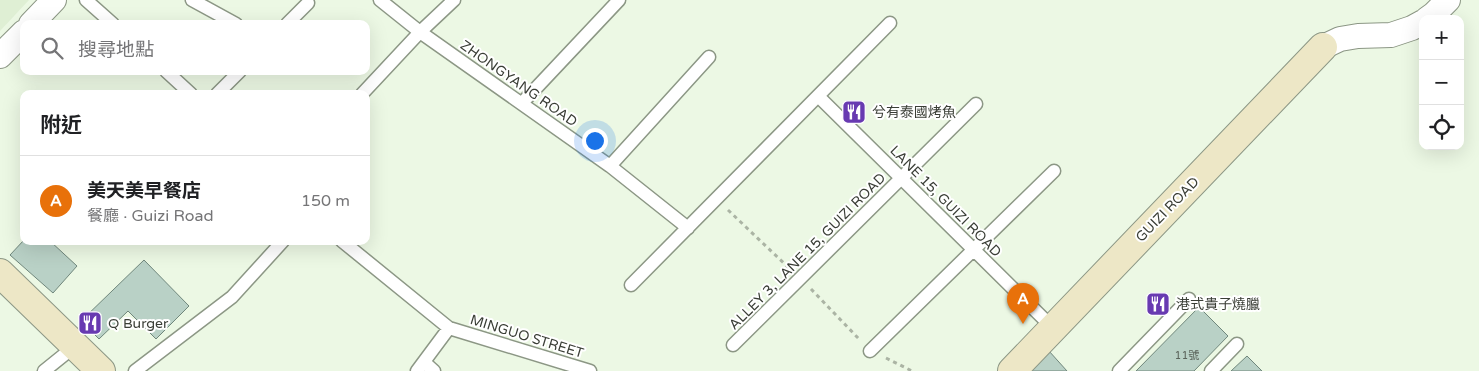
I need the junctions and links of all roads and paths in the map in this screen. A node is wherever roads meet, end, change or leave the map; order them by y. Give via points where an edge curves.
1 (54, 0) edge
2 (86, 0) edge
3 (192, 0) edge
4 (380, 0) edge
5 (454, 0) edge
6 (619, 0) edge
7 (1448, 0) edge
8 (308, 3) dead end
9 (1433, 15) edge
10 (35, 20) edge
11 (108, 20) edge
12 (229, 20) edge
13 (291, 20) edge
14 (890, 23) dead end
15 (1419, 24) edge
16 (420, 32) junction
17 (20, 36) edge
18 (1323, 47) joint
19 (0, 56) edge
20 (709, 57) dead end
21 (170, 75) edge
22 (236, 75) edge
23 (187, 90) edge
24 (221, 90) edge
25 (366, 90) edge
26 (818, 96) junction
27 (522, 103) junction
28 (976, 104) dead end
29 (610, 166) junction
30 (1054, 170) dead end
31 (901, 178) junction
32 (688, 228) junction
33 (279, 245) edge
34 (347, 245) edge
35 (974, 249) junction
36 (0, 273) edge
37 (631, 285) dead end
38 (1189, 300) dead end
39 (449, 328) junction
40 (1053, 328) junction
41 (1237, 344) dead end
42 (733, 345) dead end
43 (75, 346) junction
44 (870, 351) dead end
45 (420, 367) edge
46 (44, 371) edge
47 (101, 371) edge
48 (135, 371) edge
49 (434, 371) edge
50 (590, 371) edge
51 (1012, 371) edge
52 (1119, 371) edge
53 (1211, 371) edge

1 - 10 street
2 - 11 lane
3 - 12 lane
4 - 16 lane, ZHONGYANG ROAD
5 - 16 lane
6 - 27 lane
7 - 9 street
8 - 13 lane
14 - 26 lane
15 - 18 street via 1391,35 1340,39
16 - 25 lane
16 - 27 lane, ZHONGYANG ROAD
17 - 19 street
18 - 40 street, GUIZI ROAD
20 - 29 lane
21 - 23 lane
22 - 24 lane
26 - 31 lane, LANE 15, GUIZI ROAD
26 - 32 lane
27 - 29 lane, ZHONGYANG ROAD
28 - 31 lane, ALLEY 3, LANE 15, GUIZI ROAD
29 - 32 lane, ZHONGYANG ROAD
30 - 35 lane
31 - 35 lane, LANE 15, GUIZI ROAD
31 - 42 lane, ALLEY 3, LANE 15, GUIZI ROAD
32 - 37 lane
33 - 48 lane via 232,297
34 - 39 lane
35 - 40 lane, LANE 15, GUIZI ROAD
35 - 44 lane
36 - 43 street
38 - 52 lane
39 - 45 lane, MINGUO STREET
39 - 50 lane, MINGUO STREET
40 - 51 street, GUIZI ROAD
41 - 53 lane
43 - 46 lane
43 - 47 street
45 - 49 lane

